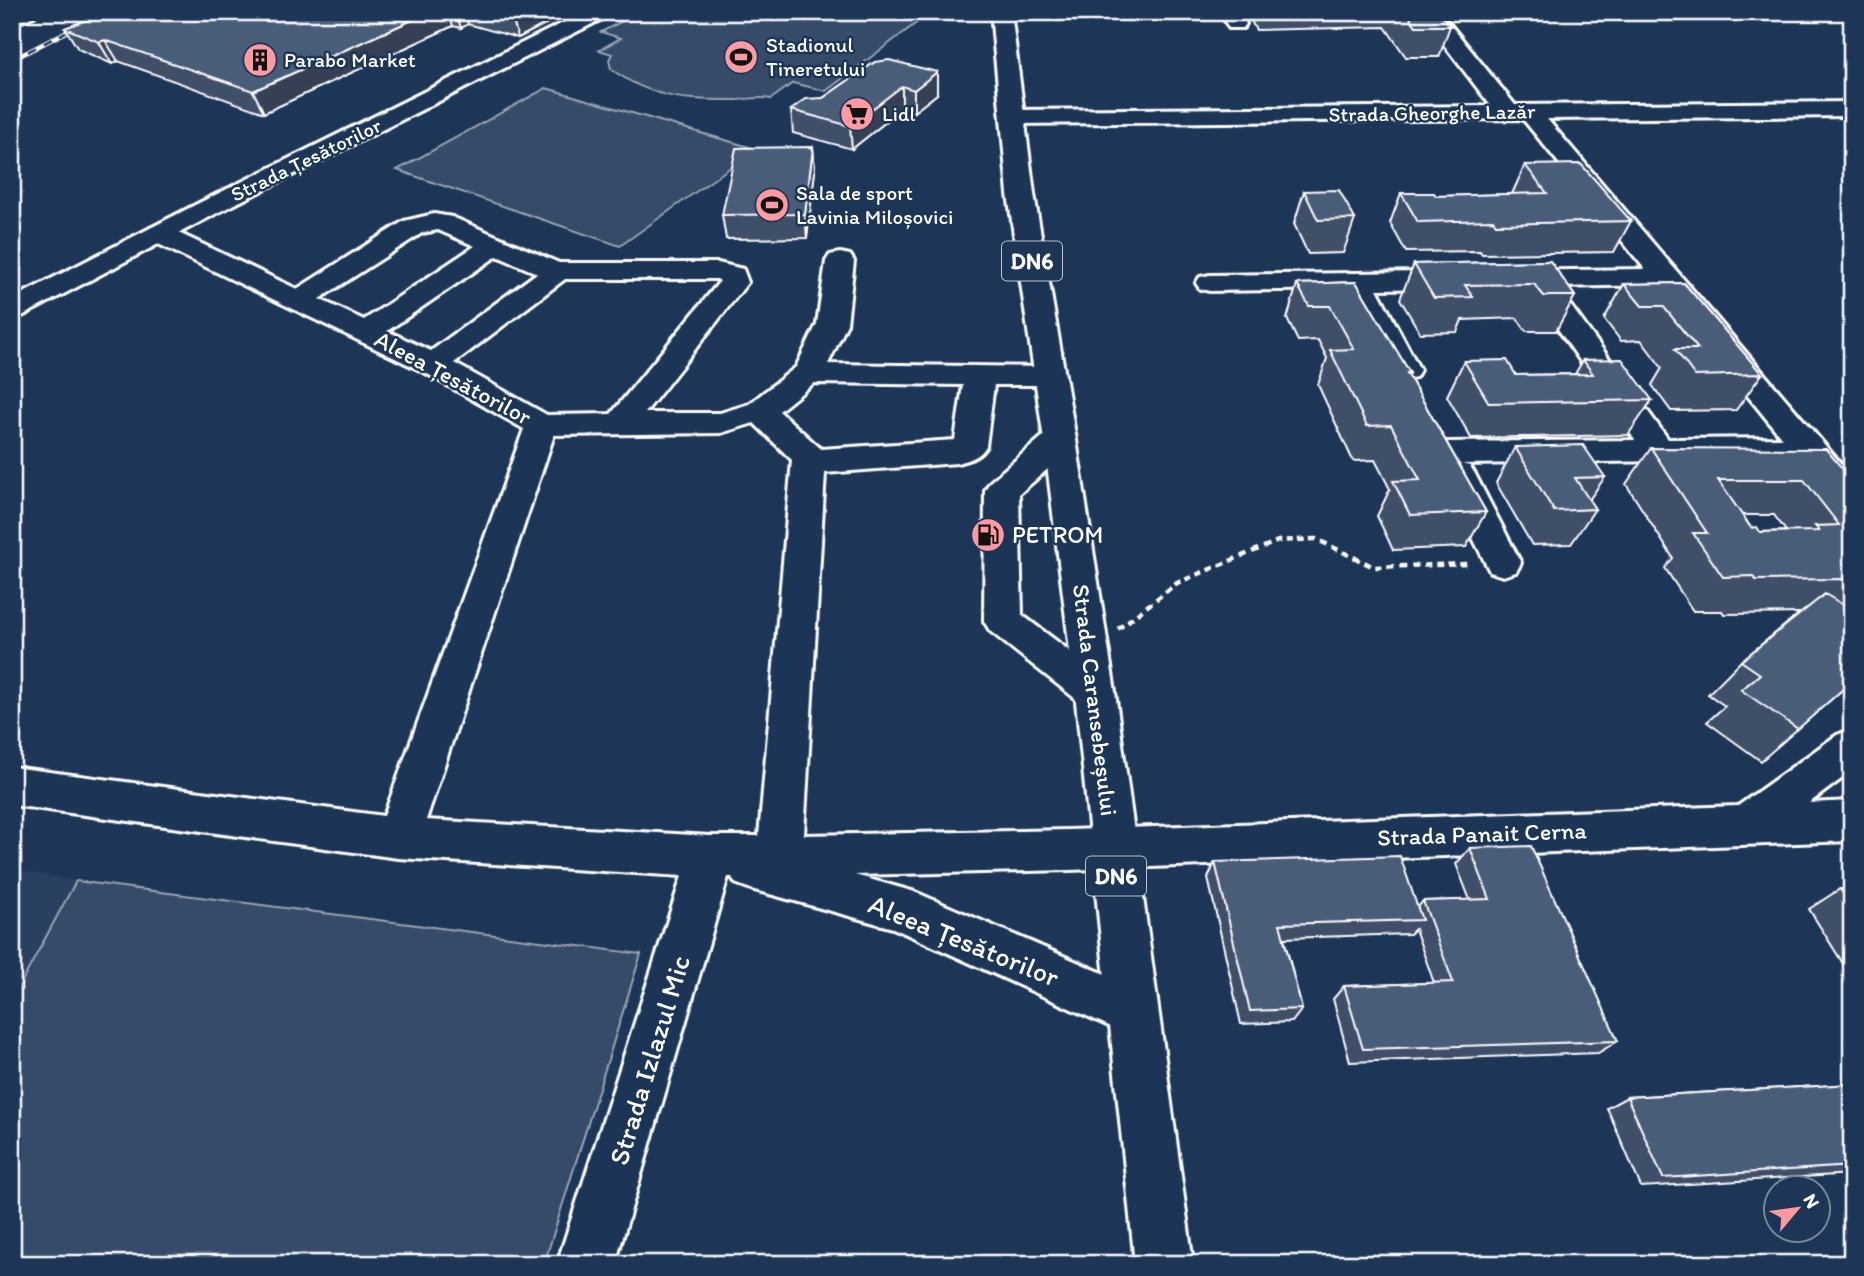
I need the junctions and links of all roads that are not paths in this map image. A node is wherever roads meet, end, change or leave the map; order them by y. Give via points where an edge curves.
1 (27, 12) edge
2 (601, 12) edge
3 (1001, 12) edge
4 (1429, 12) edge
5 (12, 19) edge
6 (1852, 109) edge
7 (1519, 112) junction
8 (1013, 117) junction
9 (159, 234) junction
10 (495, 245) junction
11 (840, 261) dead end
12 (557, 272) junction
13 (1667, 277) junction
14 (1537, 278) junction
15 (1359, 281) junction
16 (1210, 283) dead end
17 (299, 300) junction
18 (12, 310) edge
19 (366, 332) junction
20 (433, 364) junction
21 (807, 373) junction
22 (980, 376) junction
23 (1050, 376) junction
24 (1416, 392) edge
25 (760, 411) junction
26 (620, 424) junction
27 (541, 425) junction
28 (1060, 440) junction
29 (1809, 448) junction
30 (1659, 450) junction
31 (809, 457) junction
32 (1852, 500) edge
33 (1503, 562) road end
34 (1092, 672) junction
35 (1852, 747) edge
36 (12, 786) edge
37 (1852, 821) edge
38 (1749, 823) junction
39 (398, 838) junction
40 (1113, 848) junction
41 (780, 854) junction
42 (711, 857) junction
43 (1131, 1011) junction
44 (586, 1264) edge
45 (1164, 1264) edge

1 - 5 street
2 - 9 street, Strada Țesătorilor
3 - 8 street, Strada Caransebeșului / DN6
4 - 7 street
6 - 7 street, Strada Gheorghe Lazăr
7 - 8 street, Strada Gheorghe Lazăr
7 - 13 street
8 - 23 street, Strada Caransebeșului / DN6
9 - 17 street, Aleea Țesătorilor
9 - 18 street, Strada Țesătorilor
10 - 12 street
10 - 17 street via 443,223 424,223
10 - 19 street
11 - 21 street via 832,324
12 - 20 street
12 - 26 street via 718,271 735,278
13 - 14 street
13 - 29 street
14 - 15 street
14 - 30 street
15 - 16 street
15 - 24 street
17 - 19 street, Aleea Țesătorilor
19 - 20 street, Aleea Țesătorilor
20 - 27 street, Aleea Țesătorilor
21 - 22 street
21 - 25 street
22 - 23 street
22 - 31 street via 970,446 957,452 822,462
23 - 28 street, Strada Caransebeșului / DN6
25 - 26 street via 721,423
25 - 31 street
26 - 27 street
27 - 39 street, Aleea Țesătorilor
28 - 34 street, Strada Caransebeșului / DN6
28 - 34 street via 1002,490 1003,621
29 - 30 street
29 - 32 street
30 - 33 street via 1441,441
31 - 41 street
34 - 40 street, Strada Caransebeșului / DN6
35 - 38 street
36 - 39 street, Aleea Țesătorilor
37 - 38 street, Strada Panait Cerna
38 - 40 street, Strada Panait Cerna
39 - 42 street, Aleea Țesătorilor
40 - 41 street, Aleea Țesătorilor
40 - 43 street, Strada Caransebeșului / DN6
41 - 42 street, Aleea Țesătorilor
42 - 43 street, Aleea Țesătorilor via 899,908
42 - 44 street, Strada Izlazul Mic
43 - 45 street, Strada Caransebeșului / DN6

